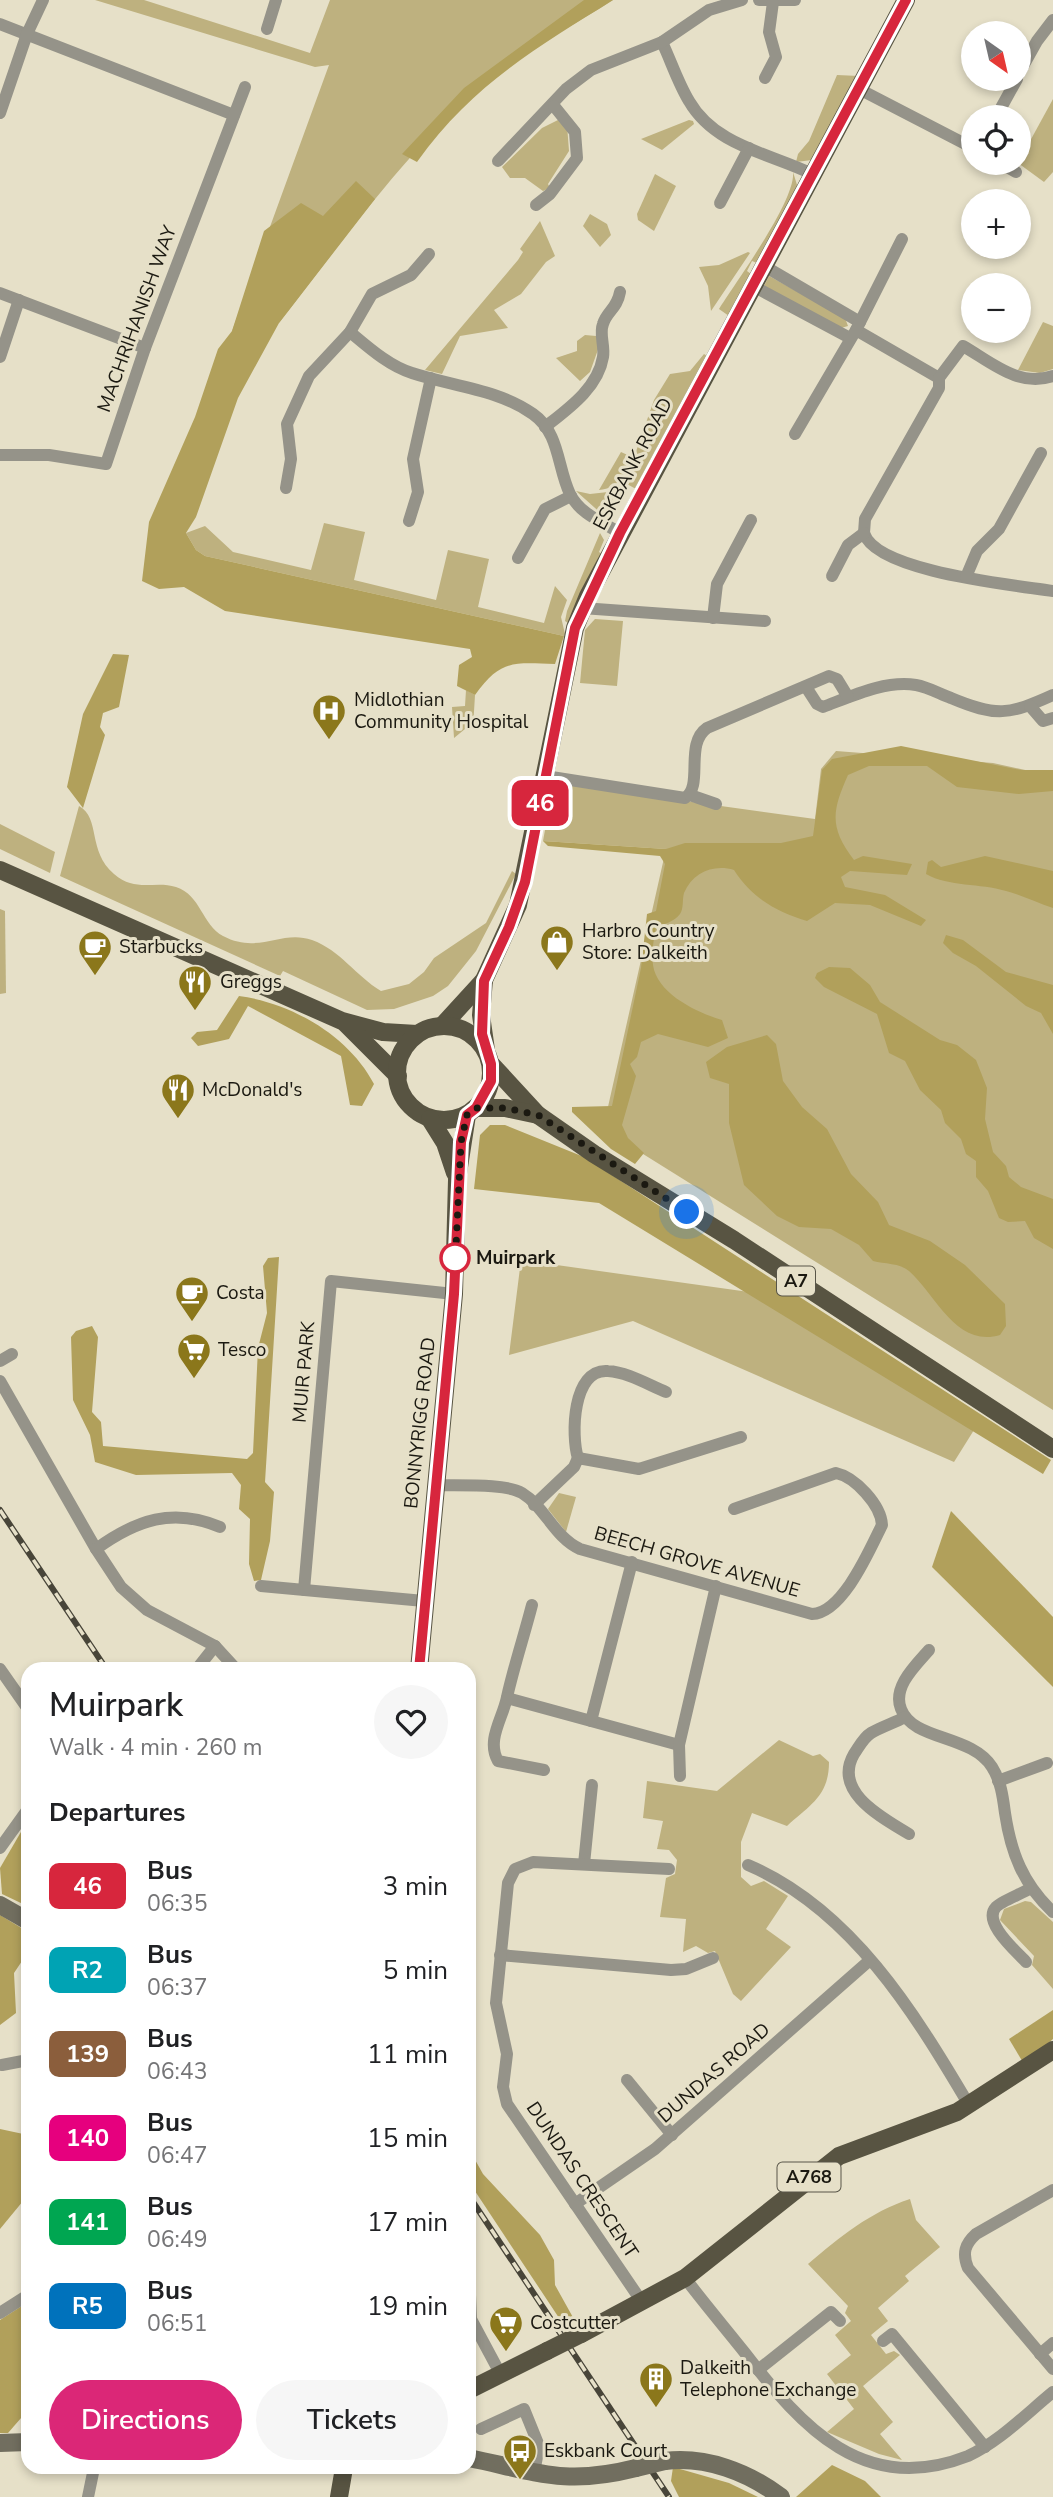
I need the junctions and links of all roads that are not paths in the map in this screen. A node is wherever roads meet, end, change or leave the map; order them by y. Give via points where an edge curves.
1 (43, 0) edge
2 (276, 0) edge
3 (743, 0) edge
4 (795, 0) edge
5 (906, 0) edge
6 (766, 1) edge
7 (1053, 20) edge
8 (0, 24) edge
9 (267, 29) dead end
10 (27, 34) junction
11 (662, 42) junction
12 (1031, 52) edge
13 (765, 78) dead end
14 (245, 87) dead end
15 (859, 89) junction
16 (554, 106) junction
17 (0, 113) edge
18 (234, 115) junction
19 (961, 142) edge
20 (749, 148) junction
21 (498, 161) dead end
22 (812, 174) junction
23 (720, 202) dead end
24 (536, 205) dead end
25 (902, 239) dead end
26 (429, 254) dead end
27 (764, 266) junction
28 (753, 286) junction
29 (620, 292) dead end
30 (0, 293) edge
31 (19, 300) junction
32 (855, 330) junction
33 (350, 332) junction
34 (145, 348) junction
35 (0, 357) edge
36 (1053, 376) edge
37 (431, 377) junction
38 (939, 377) junction
39 (545, 427) junction
40 (795, 434) dead end
41 (1041, 453) dead end
42 (0, 455) edge
43 (285, 488) dead end
44 (571, 496) junction
45 (751, 520) dead end
46 (409, 521) dead end
47 (620, 533) junction
48 (864, 533) junction
49 (518, 558) dead end
50 (832, 576) dead end
51 (967, 577) junction
52 (1053, 591) edge
53 (582, 608) junction
54 (713, 618) junction
55 (765, 621) dead end
56 (806, 687) junction
57 (1053, 695) edge
58 (848, 697) junction
59 (1030, 706) junction
60 (1053, 718) edge
61 (545, 776) junction
62 (690, 795) junction
63 (716, 804) dead end
64 (0, 870) edge
65 (484, 981) junction
66 (342, 1021) junction
67 (442, 1026) junction
68 (417, 1034) junction
69 (489, 1058) junction
70 (398, 1076) junction
71 (471, 1112) junction
72 (538, 1115) junction
73 (430, 1119) junction
74 (457, 1180) junction
75 (454, 1294) junction
76 (12, 1354) dead end
77 (0, 1361) edge
78 (0, 1381) edge
79 (666, 1392) dead end
80 (741, 1437) dead end
81 (1053, 1449) edge
82 (579, 1458) junction
83 (436, 1485) junction
84 (740, 1502) dead end
85 (534, 1505) junction
86 (220, 1527) dead end
87 (96, 1549) junction
88 (632, 1562) junction
89 (261, 1586) dead end
90 (716, 1586) junction
91 (304, 1590) junction
92 (424, 1601) junction
93 (526, 1613) dead end
94 (215, 1646) junction
95 (929, 1650) dead end
96 (202, 1662) edge
97 (230, 1662) edge
98 (420, 1662) edge
99 (0, 1669) edge
100 (508, 1698) junction
101 (21, 1699) edge
102 (905, 1717) junction
103 (591, 1721) junction
104 (679, 1745) junction
105 (1047, 1763) dead end
106 (544, 1770) dead end
107 (680, 1776) dead end
108 (998, 1781) junction
109 (594, 1789) dead end
110 (21, 1819) edge
111 (908, 1834) dead end
112 (0, 1848) edge
113 (584, 1864) junction
114 (748, 1865) dead end
115 (669, 1869) dead end
116 (1031, 1888) junction
117 (0, 1905) edge
118 (1053, 1912) edge
119 (21, 1917) edge
120 (500, 1955) junction
121 (713, 1958) dead end
122 (870, 1960) junction
123 (1026, 1962) dead end
124 (1053, 2050) edge
125 (21, 2061) edge
126 (2, 2065) edge
127 (627, 2080) dead end
128 (969, 2105) junction
129 (672, 2135) junction
130 (1053, 2190) edge
131 (575, 2204) junction
132 (685, 2278) junction
133 (21, 2300) edge
134 (642, 2302) junction
135 (0, 2313) edge
136 (840, 2321) dead end
137 (476, 2328) edge
138 (883, 2341) dead end
139 (1053, 2343) edge
140 (1040, 2354) junction
141 (1053, 2369) edge
142 (758, 2370) junction
143 (501, 2375) junction
144 (476, 2387) edge
145 (1053, 2392) edge
146 (481, 2429) dead end
147 (21, 2442) edge
148 (0, 2443) edge
149 (985, 2447) junction
150 (476, 2460) edge
151 (534, 2473) junction
152 (93, 2474) edge
153 (343, 2474) edge
154 (88, 2497) edge
155 (339, 2497) edge
156 (781, 2497) edge

1 - 10 street
2 - 9 street
3 - 11 street via 709,10
4 - 6 street
5 - 15 main road, ESKBANK ROAD
6 - 13 street via 776,57
7 - 12 street
8 - 10 street
10 - 17 street
10 - 18 street
11 - 16 street via 591,70 566,89
11 - 20 street via 697,113 717,133
14 - 18 street, MACHRIHANISH WAY
15 - 19 street
15 - 22 main road, ESKBANK ROAD
16 - 21 street
16 - 24 street via 575,132 577,158
18 - 34 street, MACHRIHANISH WAY
20 - 22 street
20 - 23 street
22 - 27 main road, ESKBANK ROAD
25 - 32 street
26 - 33 street via 411,275 372,294
27 - 28 main road, ESKBANK ROAD
27 - 32 street
28 - 32 street
28 - 47 main road, ESKBANK ROAD
29 - 39 street via 601,328 603,360 596,376 574,404
30 - 31 street
31 - 34 street
31 - 35 street
32 - 38 street
32 - 40 street
33 - 37 street via 398,367
33 - 43 street via 309,376 290,413 286,434 291,458
34 - 42 street, MACHRIHANISH WAY via 106,464 49,455
36 - 38 street via 1016,377 963,346
37 - 39 street via 504,400 534,414
37 - 46 street via 413,459 418,492
38 - 48 street via 939,388 865,519
39 - 44 street via 560,454
41 - 51 street via 999,529 977,551
44 - 47 street via 584,512
44 - 49 street via 545,509
45 - 54 street via 717,584
47 - 53 main road, ESKBANK ROAD
48 - 50 street via 849,545
48 - 51 street via 872,545 900,562
51 - 52 street
53 - 54 street
53 - 61 main road, ESKBANK ROAD
54 - 55 street
56 - 58 street via 820,707
56 - 58 street via 834,676
56 - 62 street via 702,731 696,740
57 - 59 street
58 - 59 street via 904,684 918,685 982,711
59 - 60 street via 1043,720
61 - 62 street via 679,799
61 - 65 main road, ESKBANK ROAD via 522,894
62 - 63 street
64 - 66 main road
65 - 67 main road, ESKBANK ROAD
65 - 69 main road, ESKBANK ROAD via 481,1015
66 - 68 main road via 383,1032
66 - 70 main road
67 - 68 main road
67 - 69 main road via 468,1033
68 - 70 main road via 400,1059
69 - 71 main road via 488,1090
69 - 72 main road, A7
70 - 73 main road via 407,1102
71 - 72 main road, A7 via 505,1108
71 - 73 main road via 449,1121
71 - 74 main road, BONNYRIGG ROAD
72 - 81 main road, A7
73 - 74 main road, BONNYRIGG ROAD via 445,1143
74 - 75 main road, BONNYRIGG ROAD
75 - 83 main road, BONNYRIGG ROAD
75 - 91 street, MUIR PARK via 331,1281
76 - 77 street
78 - 87 street
79 - 82 street via 610,1371 592,1377 579,1394 573,1437
80 - 82 street via 639,1469
82 - 85 street
83 - 85 street, BEECH GROVE AVENUE via 514,1489
83 - 92 main road, BONNYRIGG ROAD
84 - 90 street, BEECH GROVE AVENUE via 836,1473 847,1477 876,1506 882,1525 857,1576 819,1614
85 - 88 street, BEECH GROVE AVENUE via 571,1545
86 - 87 street via 173,1515 134,1526
87 - 94 street via 132,1599
88 - 90 street, BEECH GROVE AVENUE
88 - 103 street
89 - 91 street
90 - 104 street
91 - 92 street
92 - 98 main road, BONNYRIGG ROAD
93 - 100 street
94 - 96 street
94 - 97 street
95 - 102 street via 903,1684 898,1698
99 - 101 street
100 - 103 street
100 - 106 street via 494,1754 498,1761
102 - 108 street via 920,1730 968,1746 984,1758
102 - 111 street via 862,1741 851,1760 850,1774 851,1786 860,1799
103 - 104 street
104 - 107 street
105 - 108 street
108 - 116 street via 1013,1853
109 - 113 street
110 - 112 street
113 - 115 street
113 - 120 street, DUNDAS CRESCENT via 533,1863 515,1869 508,1883
114 - 122 street via 758,1875 813,1903
116 - 118 street
116 - 123 street via 1002,1902 992,1915 994,1925
117 - 119 main road
120 - 121 street via 671,1970 696,1959
120 - 131 street, DUNDAS CRESCENT via 496,2003 507,2054 503,2096
122 - 128 street via 930,2038
122 - 129 street, DUNDAS ROAD
124 - 128 main road, A768
125 - 126 street
127 - 129 street
128 - 132 main road, A768 via 839,2156
129 - 131 street, DUNDAS ROAD via 619,2177
130 - 140 street via 976,2234 964,2249 968,2268
131 - 134 street, DUNDAS CRESCENT
132 - 134 main road, A768
132 - 142 street
133 - 135 street
134 - 143 main road, A768, bridge
136 - 142 street via 831,2312
137 - 143 street
138 - 149 street via 892,2334
139 - 140 street
140 - 141 street
142 - 149 street via 817,2437 864,2462 920,2469 955,2462
143 - 144 main road, A768
145 - 149 street
146 - 151 street via 524,2409 539,2446
147 - 148 main road
150 - 151 main road
151 - 156 main road, bridge via 587,2479 665,2460 706,2462 759,2482
152 - 154 street
153 - 155 main road

